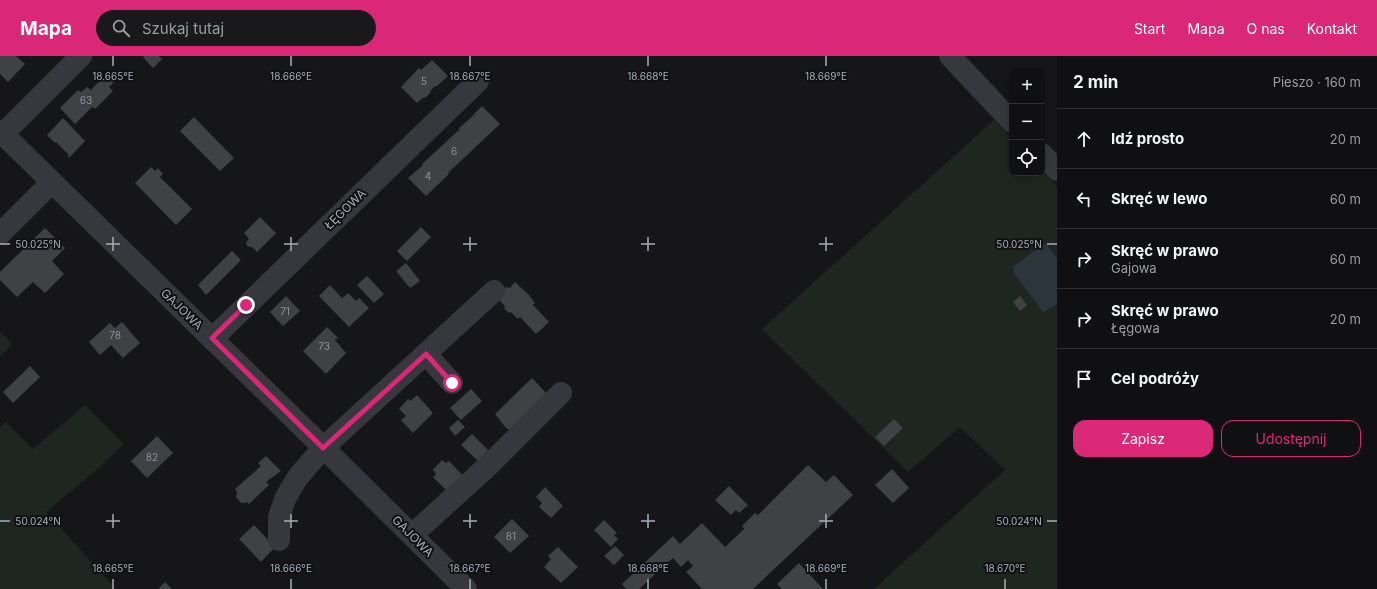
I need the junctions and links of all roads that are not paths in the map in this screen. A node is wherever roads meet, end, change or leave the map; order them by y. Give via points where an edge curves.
1 (81, 56) edge
2 (950, 56) edge
3 (478, 81) dead end
4 (1009, 119) edge
5 (1, 132) edge
6 (1045, 157) edge
7 (1057, 170) edge
8 (52, 182) junction
9 (0, 234) edge
10 (494, 291) dead end
11 (212, 338) junction
12 (426, 354) junction
13 (452, 383) dead end
14 (562, 393) dead end
15 (323, 448) junction
16 (412, 535) junction
17 (279, 540) dead end
18 (466, 589) edge

1 - 5 street
2 - 4 street
3 - 11 street, ŁĘGOWA
5 - 8 street, GAJOWA
6 - 7 street
8 - 9 street
8 - 11 street, GAJOWA
10 - 12 street
11 - 15 street, GAJOWA
12 - 13 street
12 - 15 street
14 - 16 street via 489,465
15 - 16 street, GAJOWA
15 - 17 street via 298,478 285,499 279,517
16 - 18 street, GAJOWA

